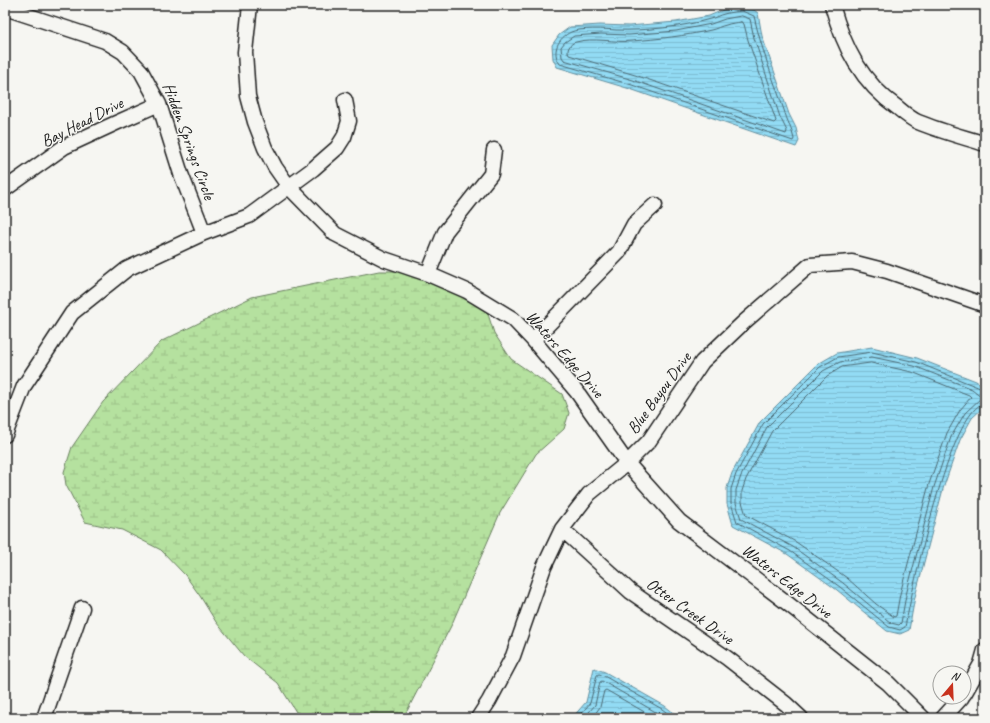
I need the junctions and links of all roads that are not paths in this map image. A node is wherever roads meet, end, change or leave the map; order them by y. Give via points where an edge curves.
1 (250, 5) edge
2 (832, 5) edge
3 (5, 8) edge
4 (346, 100) dead end
5 (159, 104) junction
6 (985, 144) edge
7 (494, 150) dead end
8 (289, 187) junction
9 (5, 190) edge
10 (655, 205) dead end
11 (204, 233) junction
12 (428, 274) junction
13 (985, 305) edge
14 (533, 340) junction
15 (5, 435) edge
16 (627, 463) junction
17 (562, 529) junction
18 (82, 608) dead end
19 (985, 650) edge
20 (972, 679) edge
21 (955, 705) edge
22 (44, 718) edge
23 (478, 718) edge
24 (801, 718) edge
25 (923, 718) edge
26 (943, 718) edge

1 - 8 street, Waters Edge Drive via 245,52 248,96 265,148
2 - 6 street via 837,23 859,70 886,100 917,121
3 - 5 street, Hidden Springs Circle via 105,42 124,52 141,71
4 - 8 street via 349,121 337,148
5 - 9 street, Bay Head Drive via 64,147
5 - 11 street, Hidden Springs Circle via 181,174
7 - 12 street via 491,174 444,232
8 - 11 street via 248,216
8 - 12 street, Waters Edge Drive via 335,234 384,259
10 - 14 street via 634,224 619,252
11 - 15 street via 127,269 72,313 24,386
12 - 14 street, Waters Edge Drive via 474,295 513,319
13 - 16 street, Blue Bayou Drive via 887,271 852,262 810,265 702,362 649,441
14 - 16 street, Waters Edge Drive via 577,392
16 - 17 street, Blue Bayou Drive via 589,494
16 - 25 street, Waters Edge Drive via 679,521 888,683
17 - 23 street, Blue Bayou Drive via 544,568 513,656
17 - 24 street, Otter Creek Drive via 631,592 727,658
18 - 22 street
19 - 20 street
21 - 26 street

